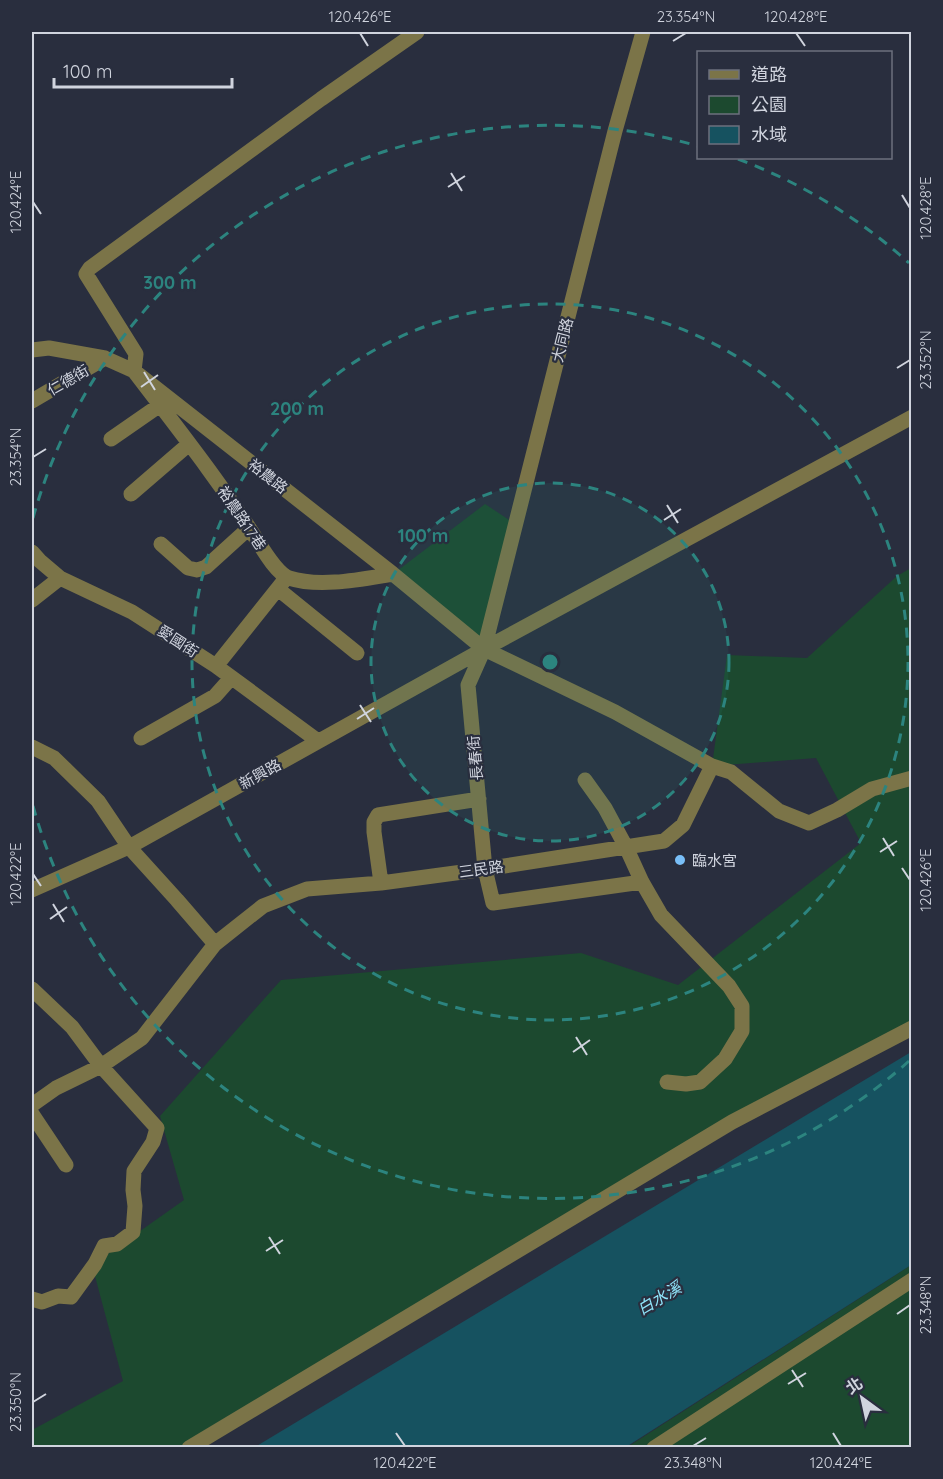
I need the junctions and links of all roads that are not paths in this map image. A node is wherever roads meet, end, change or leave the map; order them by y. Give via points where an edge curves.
1 (417, 32) edge
2 (643, 32) edge
3 (32, 350) edge
4 (105, 358) junction
5 (134, 370) junction
6 (32, 401) edge
7 (160, 405) junction
8 (912, 417) edge
9 (111, 439) dead end
10 (189, 444) junction
11 (131, 494) dead end
12 (249, 528) junction
13 (161, 544) dead end
14 (32, 552) edge
15 (393, 574) junction
16 (60, 578) junction
17 (282, 583) junction
18 (32, 600) edge
19 (484, 649) junction
20 (357, 653) dead end
21 (216, 666) junction
22 (231, 678) junction
23 (141, 738) dead end
24 (318, 741) junction
25 (32, 747) edge
26 (712, 766) junction
27 (912, 778) edge
28 (585, 780) dead end
29 (479, 799) junction
30 (129, 847) junction
31 (626, 848) junction
32 (485, 869) junction
33 (642, 882) junction
34 (381, 883) junction
35 (32, 890) edge
36 (215, 944) junction
37 (32, 989) edge
38 (912, 1028) edge
39 (101, 1066) junction
40 (668, 1082) dead end
41 (32, 1105) edge
42 (32, 1114) edge
43 (66, 1165) dead end
44 (912, 1280) edge
45 (32, 1299) edge
46 (189, 1448) edge
47 (654, 1448) edge

1 - 5 street via 90,268 86,274 136,354
2 - 19 street, 大同路
3 - 4 street, 裕農路 via 49,348
4 - 5 street, 裕農路
4 - 6 street, 仁德街
5 - 7 street, 裕農路17巷
5 - 15 street, 裕農路
7 - 9 street
7 - 10 street, 裕農路17巷
8 - 19 street, 新興路
10 - 11 street
10 - 12 street, 裕農路17巷
12 - 13 street via 206,567 197,570
12 - 17 street, 裕農路17巷
14 - 16 street, 愛國街
15 - 17 street via 349,581
15 - 19 street, 裕農路
16 - 18 street
16 - 21 street, 愛國街 via 132,612
17 - 20 street, 裕農路17巷
17 - 21 street
19 - 24 street, 新興路
19 - 26 street via 615,712
19 - 29 street, 長春街 via 468,685
21 - 22 street, 愛國街
22 - 23 street via 216,696
22 - 24 street, 愛國街
24 - 30 street, 新興路
25 - 30 street via 54,758 98,801
26 - 27 street via 731,772 779,811 809,823 872,789
26 - 31 street, 三民路 via 683,825 664,842
28 - 31 street
29 - 32 street, 長春街
29 - 34 street via 378,815 374,832
30 - 35 street, 新興路
30 - 36 street
31 - 32 street, 三民路
31 - 33 street
32 - 33 street, 長春街 via 493,903
32 - 34 street, 三民路
33 - 40 street via 661,915 729,986 742,1006 742,1030 725,1059 700,1082
34 - 36 street, 三民路 via 307,889 263,906
36 - 39 street, 三民路 via 142,1038
37 - 39 street via 72,1027
38 - 46 street via 732,1122
39 - 41 street, 三民路
39 - 45 street via 157,1128 153,1142 134,1171 133,1232 117,1244 104,1246 71,1297 58,1296 42,1302
42 - 43 street
44 - 47 street

